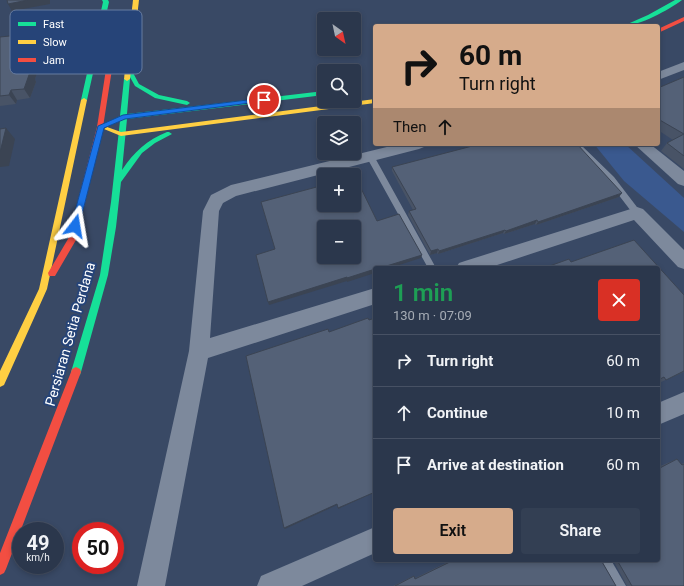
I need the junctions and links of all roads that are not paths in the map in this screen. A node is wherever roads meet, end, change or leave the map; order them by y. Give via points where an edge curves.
1 (136, 0) edge
2 (680, 0) edge
3 (135, 10) edge
4 (684, 19) edge
5 (631, 24) edge
6 (660, 30) edge
7 (684, 66) edge
8 (89, 74) edge
9 (108, 74) edge
10 (128, 74) edge
11 (131, 74) edge
12 (660, 75) edge
13 (317, 94) edge
14 (373, 101) edge
15 (219, 104) junction
16 (123, 117) junction
17 (221, 121) junction
18 (100, 127) junction
19 (121, 134) junction
20 (411, 146) edge
21 (578, 146) edge
22 (643, 146) edge
23 (370, 156) junction
24 (684, 180) edge
25 (118, 184) junction
26 (637, 212) junction
27 (684, 262) edge
28 (431, 266) edge
29 (471, 266) edge
30 (43, 289) junction
31 (373, 297) edge
32 (199, 351) junction
33 (0, 382) edge
34 (684, 403) edge
35 (660, 413) edge
36 (373, 541) edge
37 (605, 562) edge
38 (0, 569) edge
39 (151, 586) edge
40 (271, 586) edge
41 (620, 586) edge

1 - 3 main road, Persiaran Setia Perdana
2 - 5 main road
4 - 6 main road
7 - 12 street
8 - 30 main road
9 - 18 main road
10 - 16 main road, Persiaran Setia Perdana
11 - 15 main road via 137,85 157,97 185,103
13 - 15 main road
14 - 17 main road
15 - 16 main road
16 - 18 main road
16 - 19 main road, Persiaran Setia Perdana
17 - 19 main road
17 - 25 main road via 163,136 145,145 131,158
18 - 19 main road
18 - 30 main road via 72,240
19 - 25 main road, Persiaran Setia Perdana
20 - 23 street
21 - 26 lane via 611,179
22 - 24 street
23 - 28 lane
23 - 32 street via 231,191 217,199 211,212
25 - 38 main road, Persiaran Setia Perdana via 104,276 73,383
26 - 27 street
26 - 29 street
30 - 33 main road
31 - 32 street
32 - 39 street
34 - 35 street
36 - 40 street
37 - 41 lane

